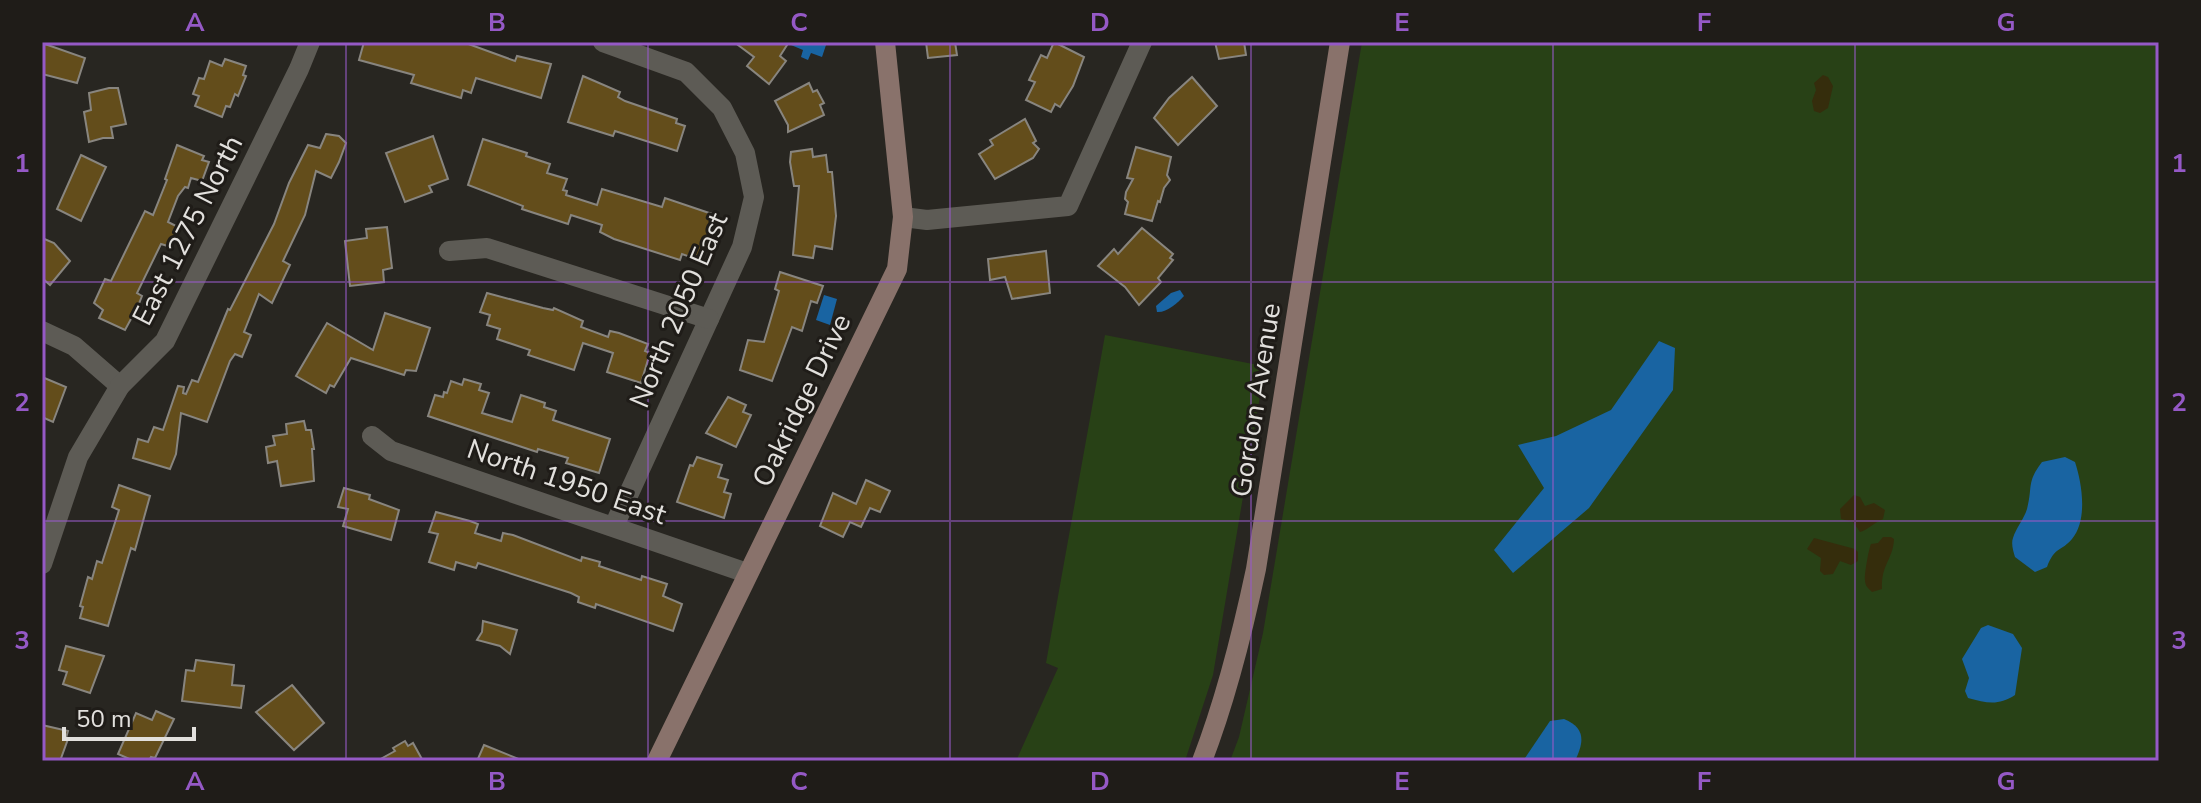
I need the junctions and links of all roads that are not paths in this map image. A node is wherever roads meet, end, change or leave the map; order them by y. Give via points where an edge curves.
1 (310, 42) edge
2 (603, 42) edge
3 (885, 42) edge
4 (1142, 42) edge
5 (1340, 42) edge
6 (903, 217) junction
7 (449, 251) dead end
8 (709, 319) junction
9 (42, 331) edge
10 (120, 386) junction
11 (372, 436) dead end
12 (614, 526) junction
13 (43, 558) edge
14 (747, 573) junction
15 (657, 761) edge
16 (1202, 761) edge

1 - 10 street, East 1275 North via 165,341
2 - 8 street, North 2050 East via 686,72 722,108 745,153 754,197 742,247
3 - 6 street, Oakridge Drive
4 - 6 street via 1068,206 927,220
5 - 16 street, Gordon Avenue via 1256,569 1239,646
6 - 14 street, Oakridge Drive via 897,269
7 - 8 street via 487,248
8 - 12 street, North 2050 East
9 - 10 street via 74,346
10 - 13 street, East 1275 North via 78,457
11 - 12 street, North 1950 East via 391,451
12 - 14 street, North 1950 East
14 - 15 street, Oakridge Drive

